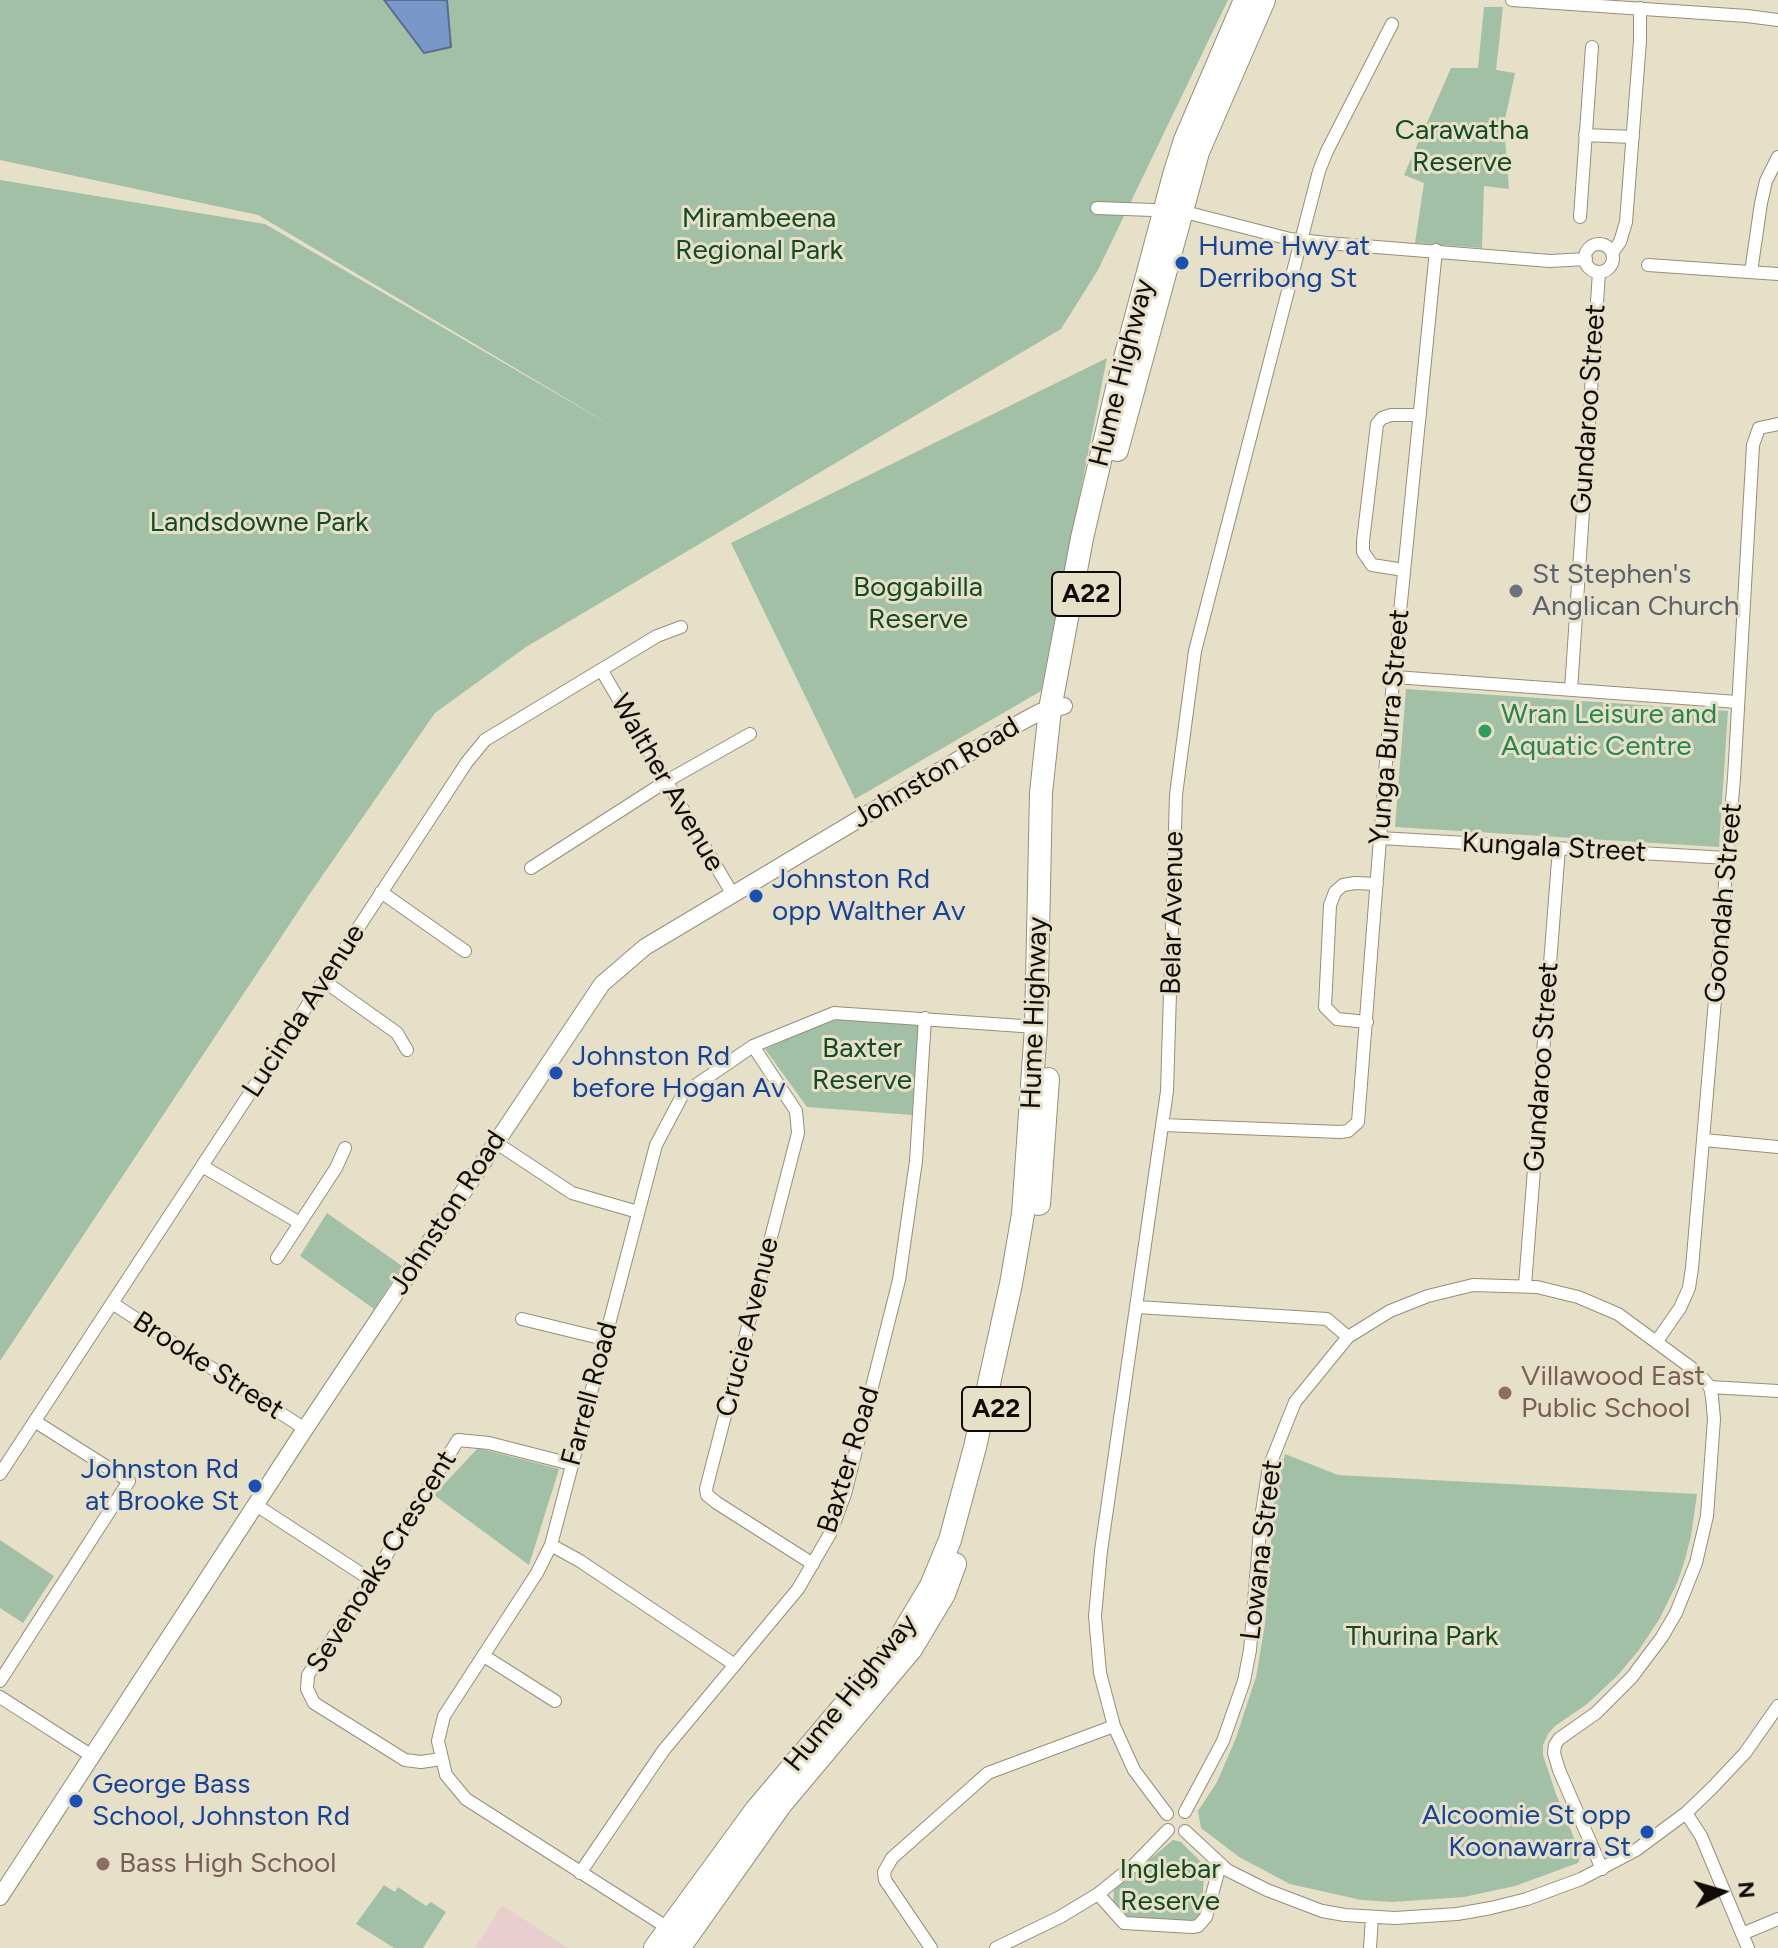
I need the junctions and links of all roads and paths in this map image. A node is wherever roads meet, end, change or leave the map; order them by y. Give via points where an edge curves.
1 (1245, 0) edge
2 (1264, 0) edge
3 (1512, 0) edge
4 (1640, 8) junction
5 (1778, 20) edge
6 (1392, 24) dead end
7 (1592, 47) dead end
8 (1585, 135) junction
9 (1633, 137) junction
10 (1778, 157) edge
11 (1097, 208) dead end
12 (1173, 210) junction
13 (1580, 217) dead end
14 (1301, 240) junction
15 (1436, 250) junction
16 (1612, 253) junction
17 (1586, 259) junction
18 (1648, 265) dead end
19 (1599, 272) junction
20 (1751, 272) junction
21 (1778, 274) edge
22 (1420, 415) junction
23 (1778, 424) edge
24 (1404, 570) junction
25 (681, 627) dead end
26 (602, 671) junction
27 (1395, 677) junction
28 (1571, 690) junction
29 (1737, 702) junction
30 (1057, 708) junction
31 (750, 734) dead end
32 (665, 782) junction
33 (1380, 838) junction
34 (1559, 848) junction
35 (1727, 858) junction
36 (531, 868) dead end
37 (1377, 884) junction
38 (381, 892) junction
39 (733, 895) junction
40 (465, 951) dead end
41 (324, 981) junction
42 (925, 1018) junction
43 (1367, 1022) junction
44 (1036, 1027) junction
45 (753, 1046) junction
46 (407, 1050) dead end
47 (1163, 1125) junction
48 (1704, 1140) junction
49 (495, 1142) junction
50 (1778, 1147) edge
51 (345, 1148) dead end
52 (202, 1166) junction
53 (638, 1212) junction
54 (300, 1223) junction
55 (277, 1258) dead end
56 (1525, 1285) junction
57 (112, 1303) junction
58 (1137, 1307) junction
59 (522, 1319) dead end
60 (1348, 1337) junction
61 (604, 1339) junction
62 (1657, 1341) junction
63 (1710, 1387) junction
64 (1778, 1391) edge
65 (36, 1422) junction
66 (305, 1429) junction
67 (571, 1464) junction
68 (0, 1474) edge
69 (256, 1505) junction
70 (551, 1545) junction
71 (813, 1564) junction
72 (371, 1580) junction
73 (484, 1656) junction
74 (735, 1665) junction
75 (0, 1681) edge
76 (0, 1697) edge
77 (555, 1701) dead end
78 (1778, 1706) edge
79 (1114, 1726) junction
80 (92, 1756) junction
81 (441, 1759) junction
82 (1185, 1812) junction
83 (1686, 1813) junction
84 (1167, 1814) junction
85 (1168, 1830) junction
86 (1185, 1831) junction
87 (1220, 1865) junction
88 (1602, 1869) junction
89 (580, 1873) junction
90 (1098, 1894) junction
91 (0, 1897) edge
92 (1372, 1917) junction
93 (1778, 1919) edge
94 (1742, 1934) junction
95 (673, 1938) edge
96 (655, 1948) edge
97 (931, 1948) edge
98 (996, 1948) edge
99 (1370, 1948) edge
100 (1748, 1948) edge

1 - 12 highway, Hume Highway / A22 via 1185,140
2 - 12 highway, Hume Highway / A22
3 - 4 street
4 - 5 street
4 - 9 street
6 - 14 street, Belar Avenue via 1327,151
7 - 8 street
8 - 9 street
8 - 13 street
9 - 16 street via 1626,222
10 - 20 street via 1766,181
11 - 12 street
12 - 14 street
12 - 30 highway, Hume Highway / A22
14 - 15 street
14 - 47 street, Belar Avenue via 1195,651 1176,795 1170,1049
15 - 17 street via 1550,261
15 - 22 street, Yunga Burra Street
16 - 17 street via 1607,246 1594,245
16 - 19 street via 1611,266
17 - 19 street
18 - 20 street
19 - 28 street, Gundaroo Street
20 - 21 street
22 - 24 street, Yunga Burra Street
22 - 24 street, Yunga Burra Street via 1391,415 1377,424 1363,541 1372,565
23 - 29 street, Goondah Street via 1759,428 1753,445
24 - 27 street, Yunga Burra Street
25 - 26 street, Lucinda Avenue
26 - 32 street, Walther Avenue
26 - 38 street, Lucinda Avenue via 485,740
27 - 28 street
27 - 33 street, Yunga Burra Street
28 - 29 street
29 - 35 street, Goondah Street
30 - 39 street, Johnston Road via 1023,721
30 - 44 highway, Hume Highway / A22 via 1041,793
30 - 95 highway, Hume Highway / A22 via 1043,1171 1022,1302 958,1555 944,1594 911,1649
31 - 32 street
32 - 36 street
32 - 39 street, Walther Avenue
33 - 34 street, Kungala Street
33 - 37 street, Yunga Burra Street
34 - 35 street, Kungala Street
34 - 56 street, Gundaroo Street
35 - 48 street, Goondah Street
37 - 43 street, Yunga Burra Street
37 - 43 street, Yunga Burra Street via 1339,888 1332,898 1328,934 1325,1007 1337,1019
38 - 40 street
38 - 41 street, Lucinda Avenue
39 - 49 street, Johnston Road via 645,947 602,984
41 - 46 street via 397,1033
41 - 52 street, Lucinda Avenue
42 - 44 street, Farrell Road
42 - 45 street, Farrell Road via 834,1013
42 - 71 street, Baxter Road via 916,1161 899,1280 845,1494
43 - 47 street, Yunga Burra Street via 1360,1114 1348,1131
44 - 95 highway, Hume Highway / A22 via 1028,1160 1014,1270 950,1540 931,1586 897,1643 756,1810
45 - 53 street, Farrell Road via 683,1094 656,1145
45 - 71 street, Crucie Avenue via 796,1111 798,1133 706,1489 717,1503
47 - 58 street, Belar Avenue
48 - 50 street
48 - 62 street, Goondah Street via 1689,1288
49 - 53 street via 572,1193
49 - 66 street, Johnston Road
51 - 54 street
52 - 54 street
52 - 57 street, Lucinda Avenue
53 - 61 street, Farrell Road
54 - 55 street
56 - 60 street, Lowana Street via 1450,1290 1390,1311
56 - 62 street, Lowana Street via 1599,1305
57 - 65 street, Lucinda Avenue
57 - 66 street, Brooke Street
58 - 60 street via 1327,1319
58 - 79 street, Belar Avenue via 1095,1616 1100,1673
59 - 61 street
60 - 82 street, Lowana Street via 1295,1402 1275,1445 1265,1490 1244,1681 1223,1741
61 - 67 street, Farrell Road
62 - 63 street, Lowana Street
63 - 64 street
63 - 88 street via 1714,1419 1707,1516 1687,1588 1662,1637 1632,1677 1555,1745 1555,1762
65 - 68 street, Lucinda Avenue
65 - 75 street via 129,1481
66 - 69 street, Johnston Road
67 - 70 street, Farrell Road
67 - 72 street, Sevenoaks Crescent via 458,1440
69 - 72 street
69 - 80 street, Johnston Road
70 - 73 street, Farrell Road
70 - 74 street
71 - 74 street, Baxter Road
72 - 81 street, Sevenoaks Crescent via 308,1675 309,1695 399,1757 416,1762
73 - 77 street
73 - 81 street, Farrell Road via 444,1716 438,1741
74 - 89 street, Baxter Road via 663,1751
76 - 80 street
78 - 83 street via 1745,1753
79 - 84 street, Belar Avenue via 1134,1770
79 - 97 street via 988,1773 892,1858 885,1880
80 - 91 street, Johnston Road
81 - 89 street via 451,1784 466,1799
82 - 84 street via 1176,1808
82 - 86 street via 1190,1821
83 - 88 street
83 - 94 street
84 - 85 street
85 - 86 street
85 - 90 street
86 - 87 street
87 - 90 street via 1206,1917 1198,1926 1129,1925
87 - 92 street via 1295,1902
88 - 92 street via 1491,1908
89 - 95 street
90 - 98 street
92 - 99 street
93 - 94 street
94 - 100 street
95 - 96 highway, Hume Highway / A22

